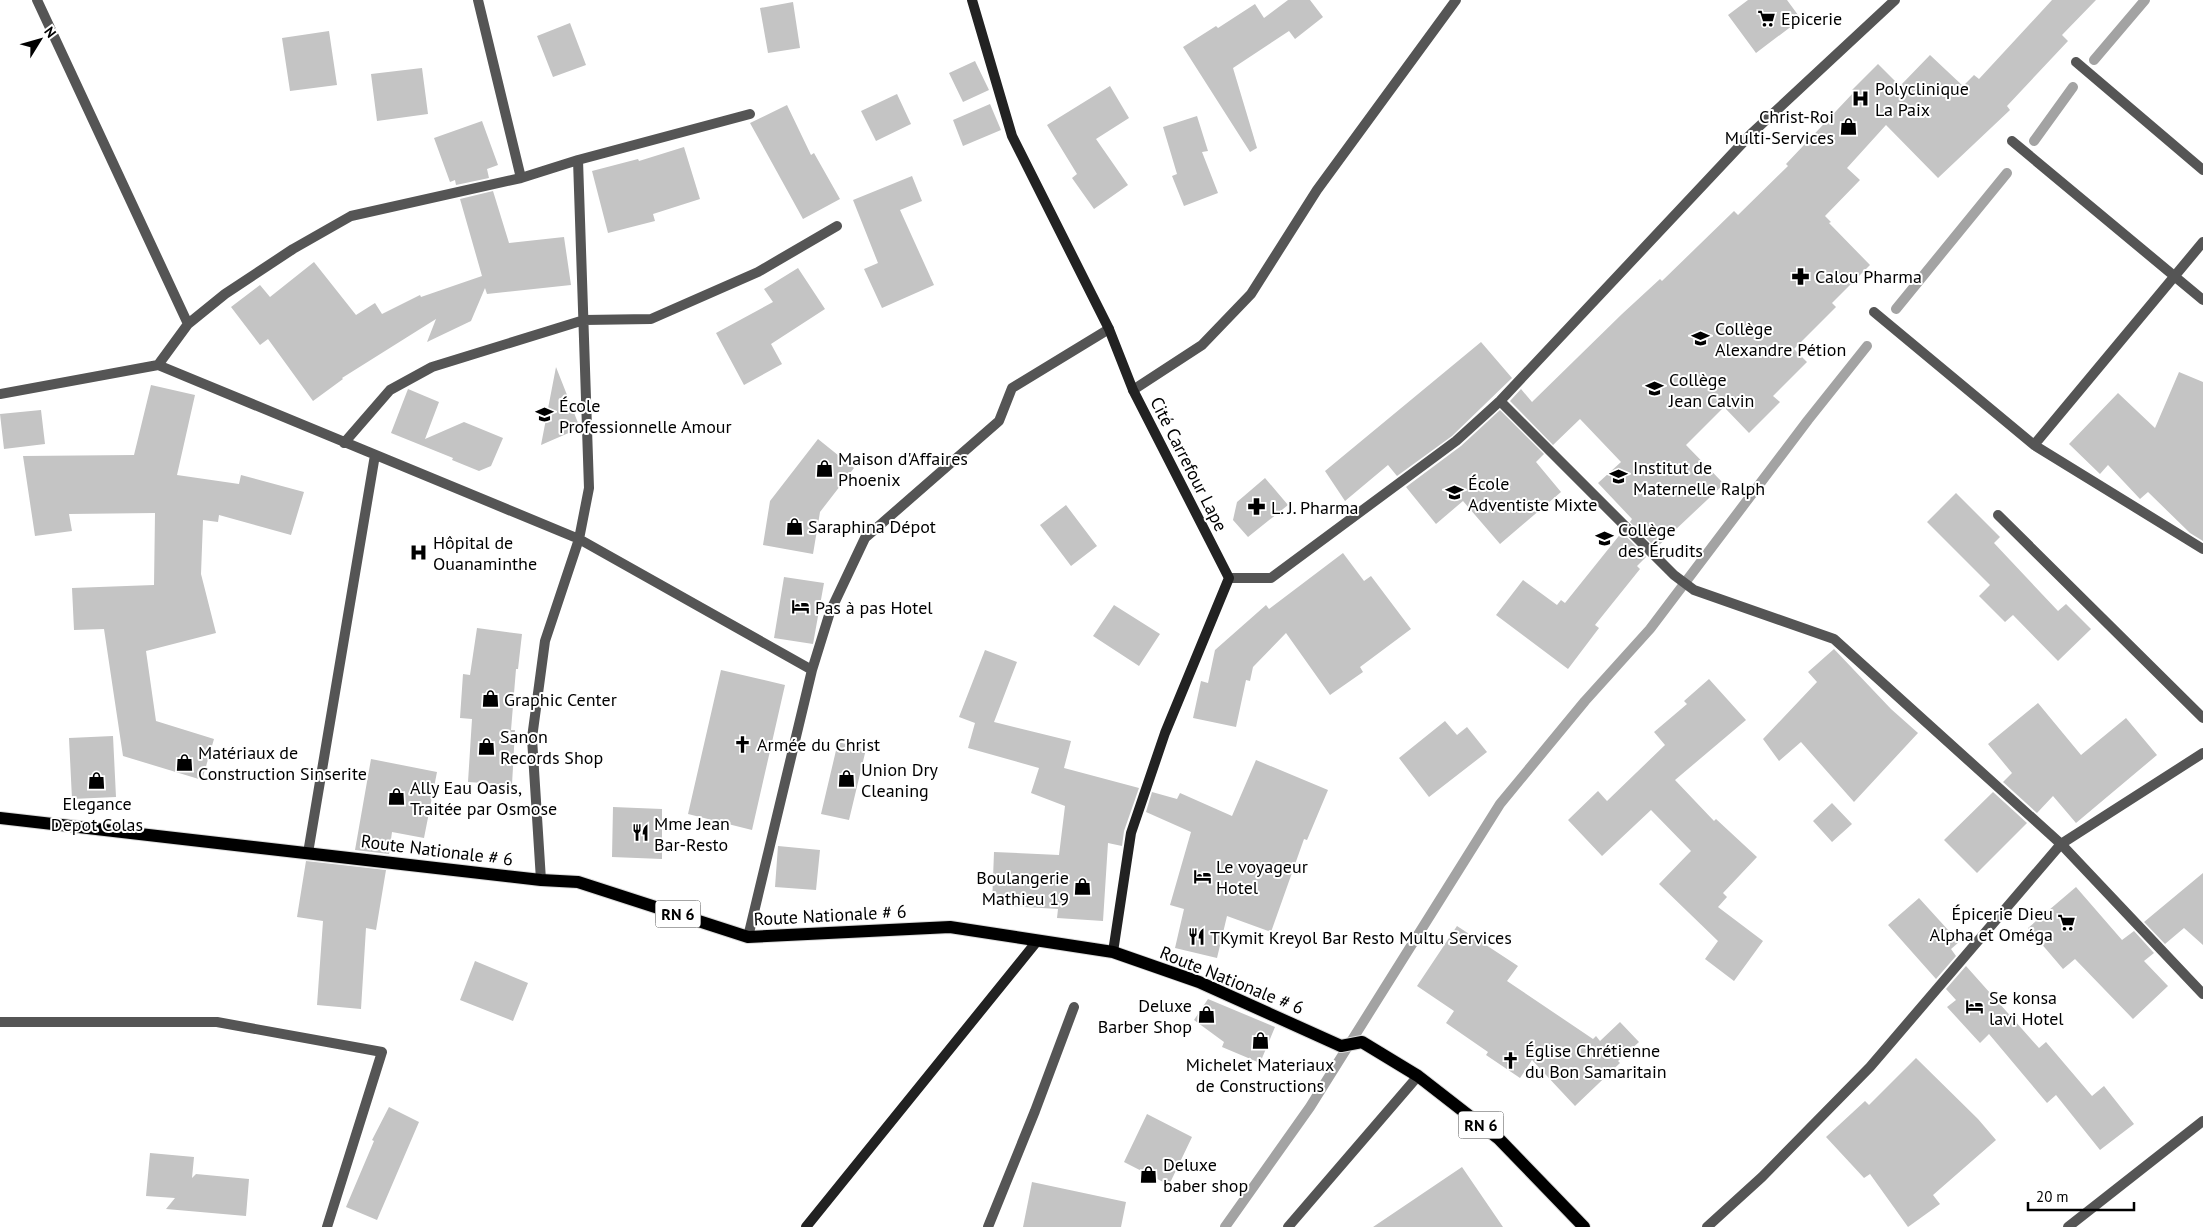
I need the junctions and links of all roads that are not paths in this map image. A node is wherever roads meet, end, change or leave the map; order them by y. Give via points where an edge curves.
1 (37, 0) edge
2 (478, 0) edge
3 (972, 0) edge
4 (1456, 0) edge
5 (1895, 0) edge
6 (2076, 62) dead end
7 (750, 114) dead end
8 (2012, 141) dead end
9 (578, 160) junction
10 (2203, 170) edge
11 (521, 178) junction
12 (837, 226) dead end
13 (2203, 242) edge
14 (2174, 276) junction
15 (2203, 300) edge
16 (1874, 312) dead end
17 (584, 320) junction
18 (188, 324) junction
19 (1109, 329) junction
20 (158, 365) junction
21 (1133, 390) junction
22 (0, 394) edge
23 (1500, 401) junction
24 (344, 443) junction
25 (2034, 445) junction
26 (375, 456) junction
27 (1998, 514) dead end
28 (579, 539) junction
29 (2203, 549) edge
30 (1228, 578) junction
31 (812, 670) junction
32 (2203, 718) edge
33 (2203, 752) edge
34 (0, 818) edge
35 (2061, 844) junction
36 (308, 853) junction
37 (542, 880) junction
38 (748, 936) junction
39 (1038, 940) junction
40 (1113, 952) junction
41 (2203, 994) edge
42 (1074, 1007) dead end
43 (0, 1022) edge
44 (1418, 1076) junction
45 (2203, 1121) edge
46 (327, 1227) edge
47 (806, 1227) edge
48 (988, 1227) edge
49 (1288, 1227) edge
50 (1584, 1227) edge
51 (1707, 1227) edge
52 (2068, 1227) edge

1 - 18 street
2 - 11 street
3 - 19 street, Cité Carrefour Lape via 1012,136
4 - 21 street via 1316,190 1250,294 1202,345
5 - 23 street via 1751,134
6 - 10 street
7 - 9 street
8 - 14 street
9 - 11 street
9 - 17 street
11 - 18 street via 351,216 262,269
12 - 17 street via 758,272 651,319
13 - 14 street
14 - 15 street
14 - 25 street
16 - 25 street
17 - 24 street via 432,366 390,390
17 - 28 street via 589,488
18 - 20 street
19 - 21 street, Cité Carrefour Lape
19 - 31 street via 1012,388 999,421 865,538 830,612
20 - 22 street
20 - 24 street
21 - 30 street, Cité Carrefour Lape
23 - 30 street via 1456,441 1271,578
23 - 35 street via 1674,575 1694,590 1834,639
24 - 26 street
25 - 29 street
26 - 28 street
26 - 36 street
27 - 32 street
28 - 31 street
28 - 37 street via 545,641 532,738
30 - 40 street via 1165,733 1131,833
31 - 38 street
33 - 35 street
34 - 36 main road, Route Nationale # 6 / RN 6
35 - 41 street
35 - 51 street via 1870,1067 1762,1177
36 - 37 main road, Route Nationale # 6 / RN 6
37 - 38 main road, Route Nationale # 6 / RN 6 via 578,882
38 - 39 main road, Route Nationale # 6 / RN 6 via 950,927
39 - 40 main road, Route Nationale # 6 / RN 6
39 - 47 street
40 - 44 main road, Route Nationale # 6 / RN 6 via 1199,982 1341,1046 1362,1042
42 - 48 street
43 - 46 street via 217,1022 382,1052
44 - 49 street
44 - 50 main road, Route Nationale # 6 / RN 6 via 1499,1139
45 - 52 street

